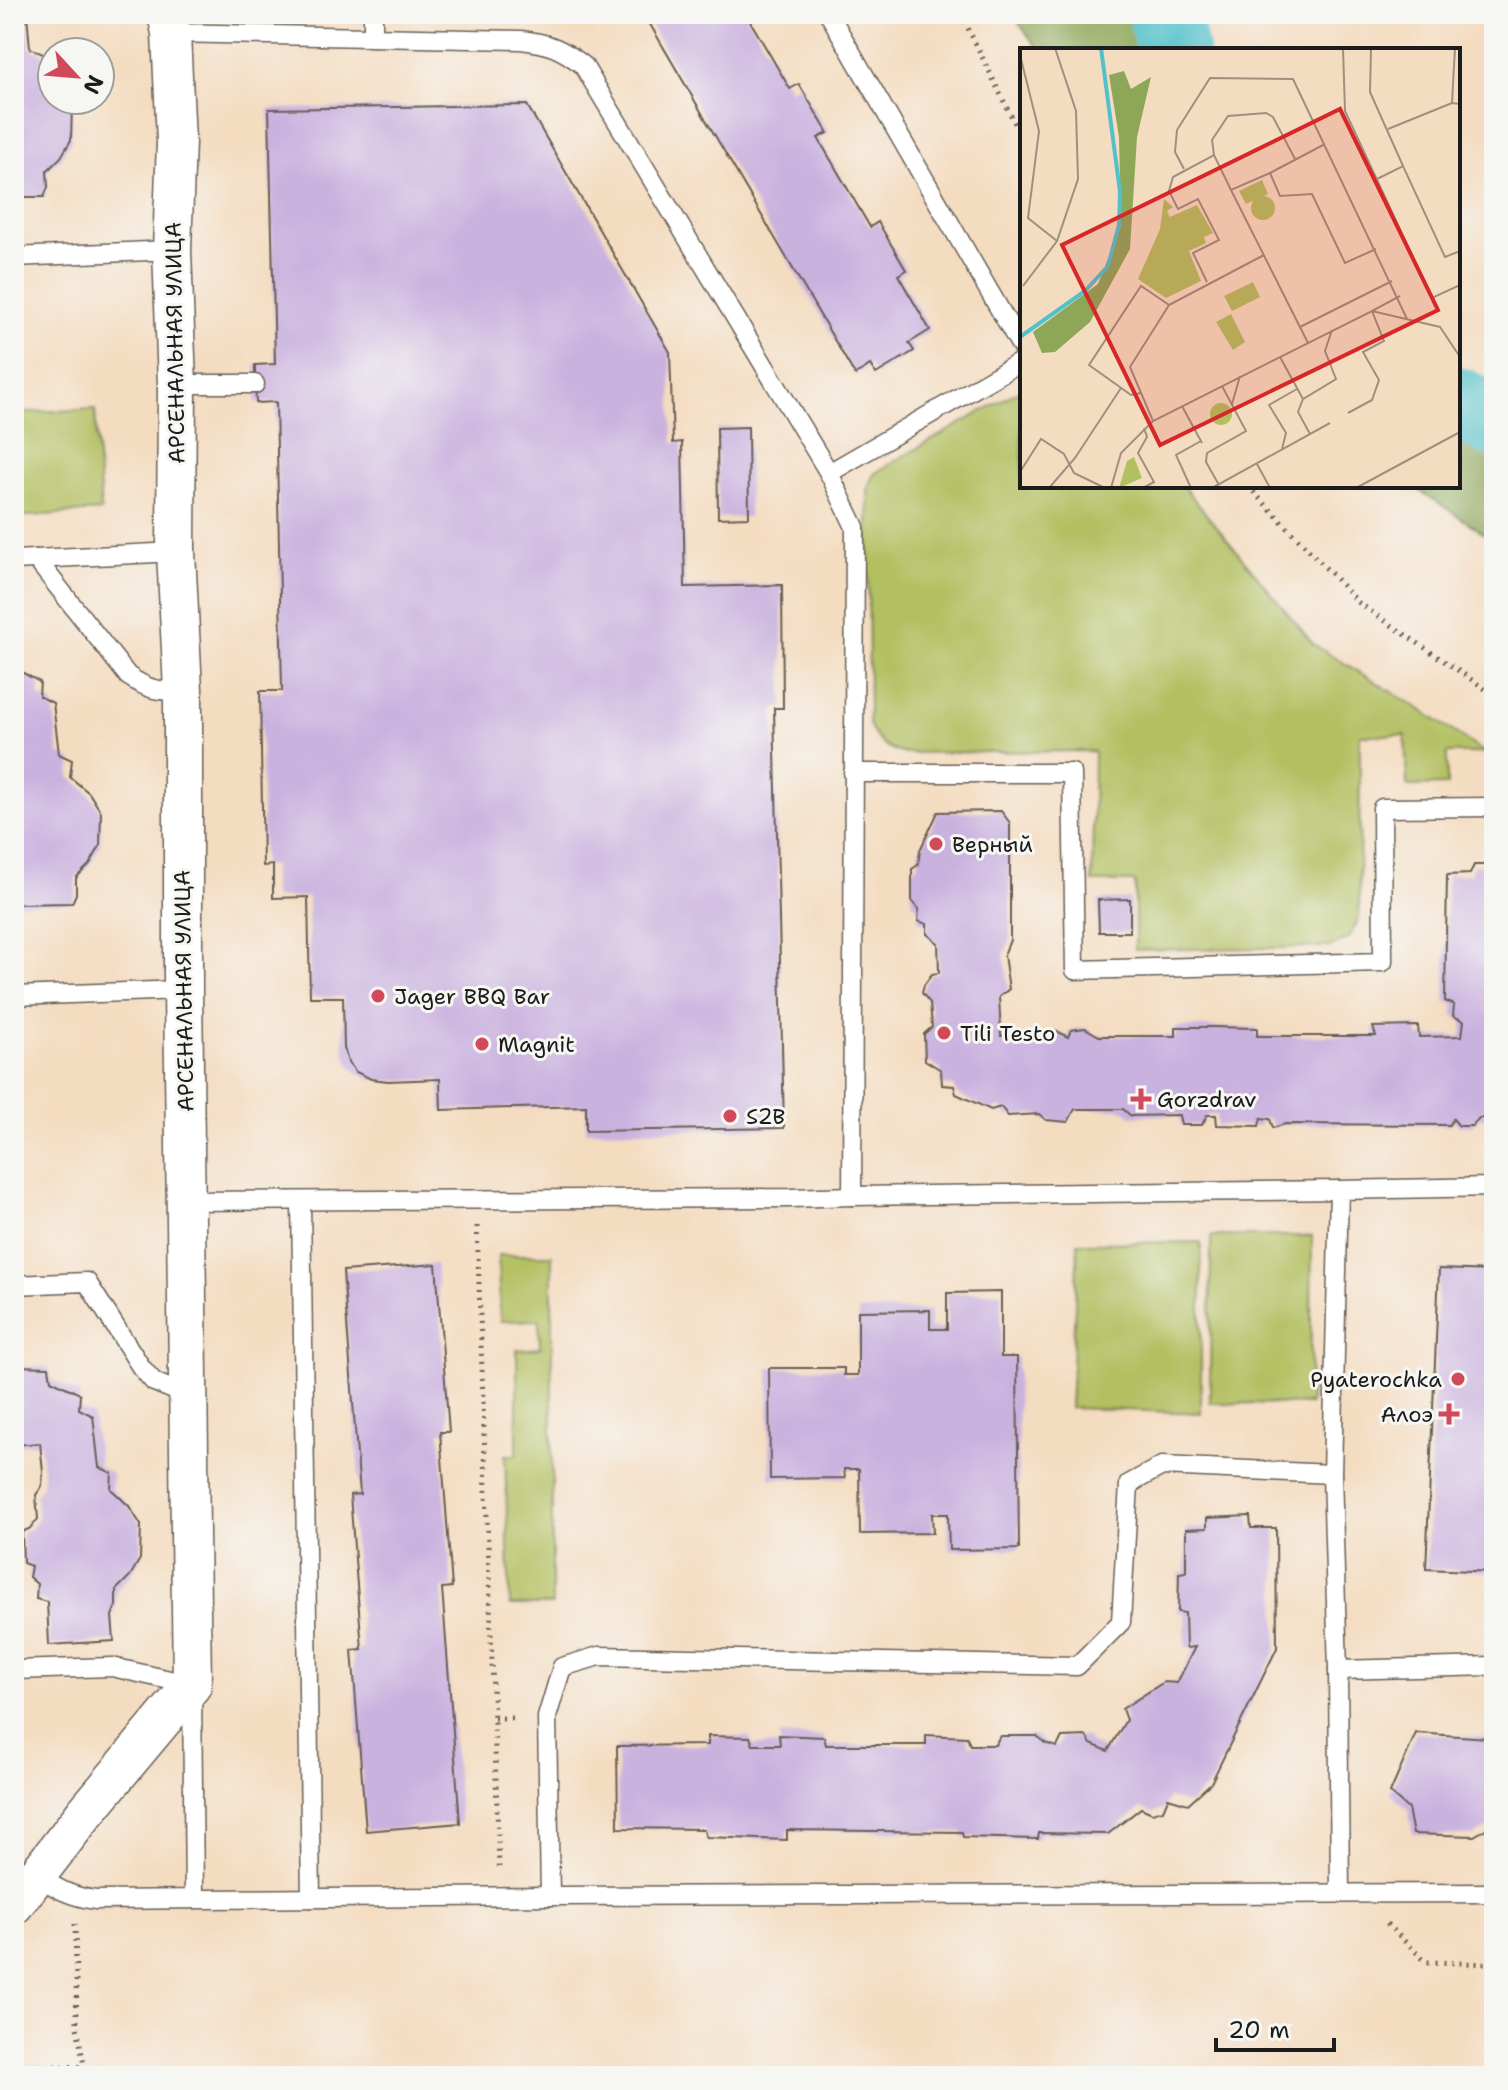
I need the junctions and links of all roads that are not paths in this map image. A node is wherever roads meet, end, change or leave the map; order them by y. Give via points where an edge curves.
1 (373, 14) edge
2 (829, 14) edge
3 (169, 24) edge
4 (373, 37) junction
5 (172, 250) junction
6 (14, 257) edge
7 (1020, 345) edge
8 (1020, 362) edge
9 (177, 384) junction
10 (255, 384) dead end
11 (829, 473) junction
12 (176, 552) junction
13 (36, 559) junction
14 (14, 560) edge
15 (183, 690) junction
16 (853, 773) junction
17 (1494, 807) edge
18 (183, 990) junction
19 (14, 996) edge
20 (1494, 1187) edge
21 (1339, 1190) junction
22 (852, 1196) junction
23 (187, 1201) junction
24 (301, 1201) junction
25 (14, 1285) edge
26 (190, 1388) junction
27 (1332, 1474) junction
28 (1494, 1666) edge
29 (14, 1670) edge
30 (1338, 1670) junction
31 (192, 1685) junction
32 (37, 1875) junction
33 (1348, 1893) junction
34 (1494, 1893) edge
35 (550, 1896) junction
36 (311, 1898) junction
37 (194, 1899) junction
38 (14, 1905) edge

1 - 4 lane
2 - 7 lane
3 - 4 lane
3 - 5 street, АРСЕНАЛЬНАЯ УЛИЦА via 176,142
4 - 11 lane via 545,42 583,65
5 - 6 lane
5 - 9 street, АРСЕНАЛЬНАЯ УЛИЦА
8 - 11 lane
9 - 10 lane
9 - 12 street, АРСЕНАЛЬНАЯ УЛИЦА
11 - 16 lane via 855,527
12 - 13 lane
12 - 15 street, АРСЕНАЛЬНАЯ УЛИЦА
13 - 14 lane
13 - 15 lane via 128,676 158,692
15 - 18 street, АРСЕНАЛЬНАЯ УЛИЦА
16 - 17 lane via 1072,773 1075,970 1383,962 1382,808
16 - 22 lane
18 - 19 lane
18 - 23 street, АРСЕНАЛЬНАЯ УЛИЦА
20 - 21 lane
21 - 22 lane
21 - 27 lane
22 - 24 lane
23 - 24 lane
23 - 26 street, АРСЕНАЛЬНАЯ УЛИЦА
24 - 36 lane
25 - 26 lane via 87,1282 154,1382 171,1389
26 - 31 street, АРСЕНАЛЬНАЯ УЛИЦА
27 - 30 lane
27 - 35 lane via 1162,1466 1129,1484 1121,1622 1077,1666 599,1656 562,1667 547,1717
28 - 30 lane
29 - 31 lane via 112,1667
30 - 33 lane
31 - 32 street
31 - 37 lane
32 - 37 lane via 76,1897
32 - 38 street
33 - 34 lane
33 - 35 lane
35 - 36 lane
36 - 37 lane

